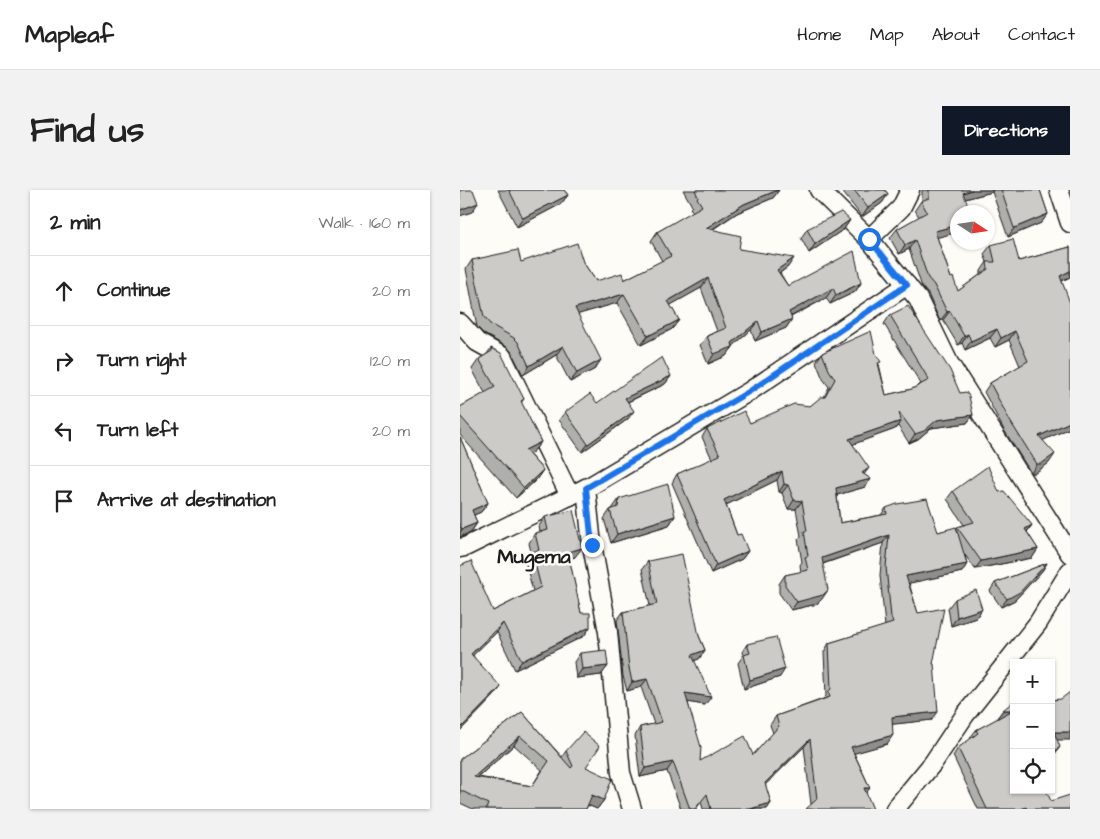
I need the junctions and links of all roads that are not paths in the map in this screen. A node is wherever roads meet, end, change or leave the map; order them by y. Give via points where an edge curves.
1 (819, 190) edge
2 (910, 190) edge
3 (1059, 190) edge
4 (1070, 223) edge
5 (869, 239) junction
6 (907, 285) junction
7 (460, 322) edge
8 (586, 488) junction
9 (570, 496) junction
10 (460, 548) edge
11 (1070, 554) edge
12 (1070, 571) edge
13 (632, 809) edge
14 (895, 809) edge

1 - 5 street
2 - 5 street via 901,208
3 - 4 street
5 - 6 street
6 - 8 street via 750,391
6 - 11 street via 918,299 949,363
7 - 9 street via 477,342 502,356
8 - 9 street
8 - 13 street via 592,545 608,632 621,773
9 - 10 street
12 - 14 street via 1038,623

